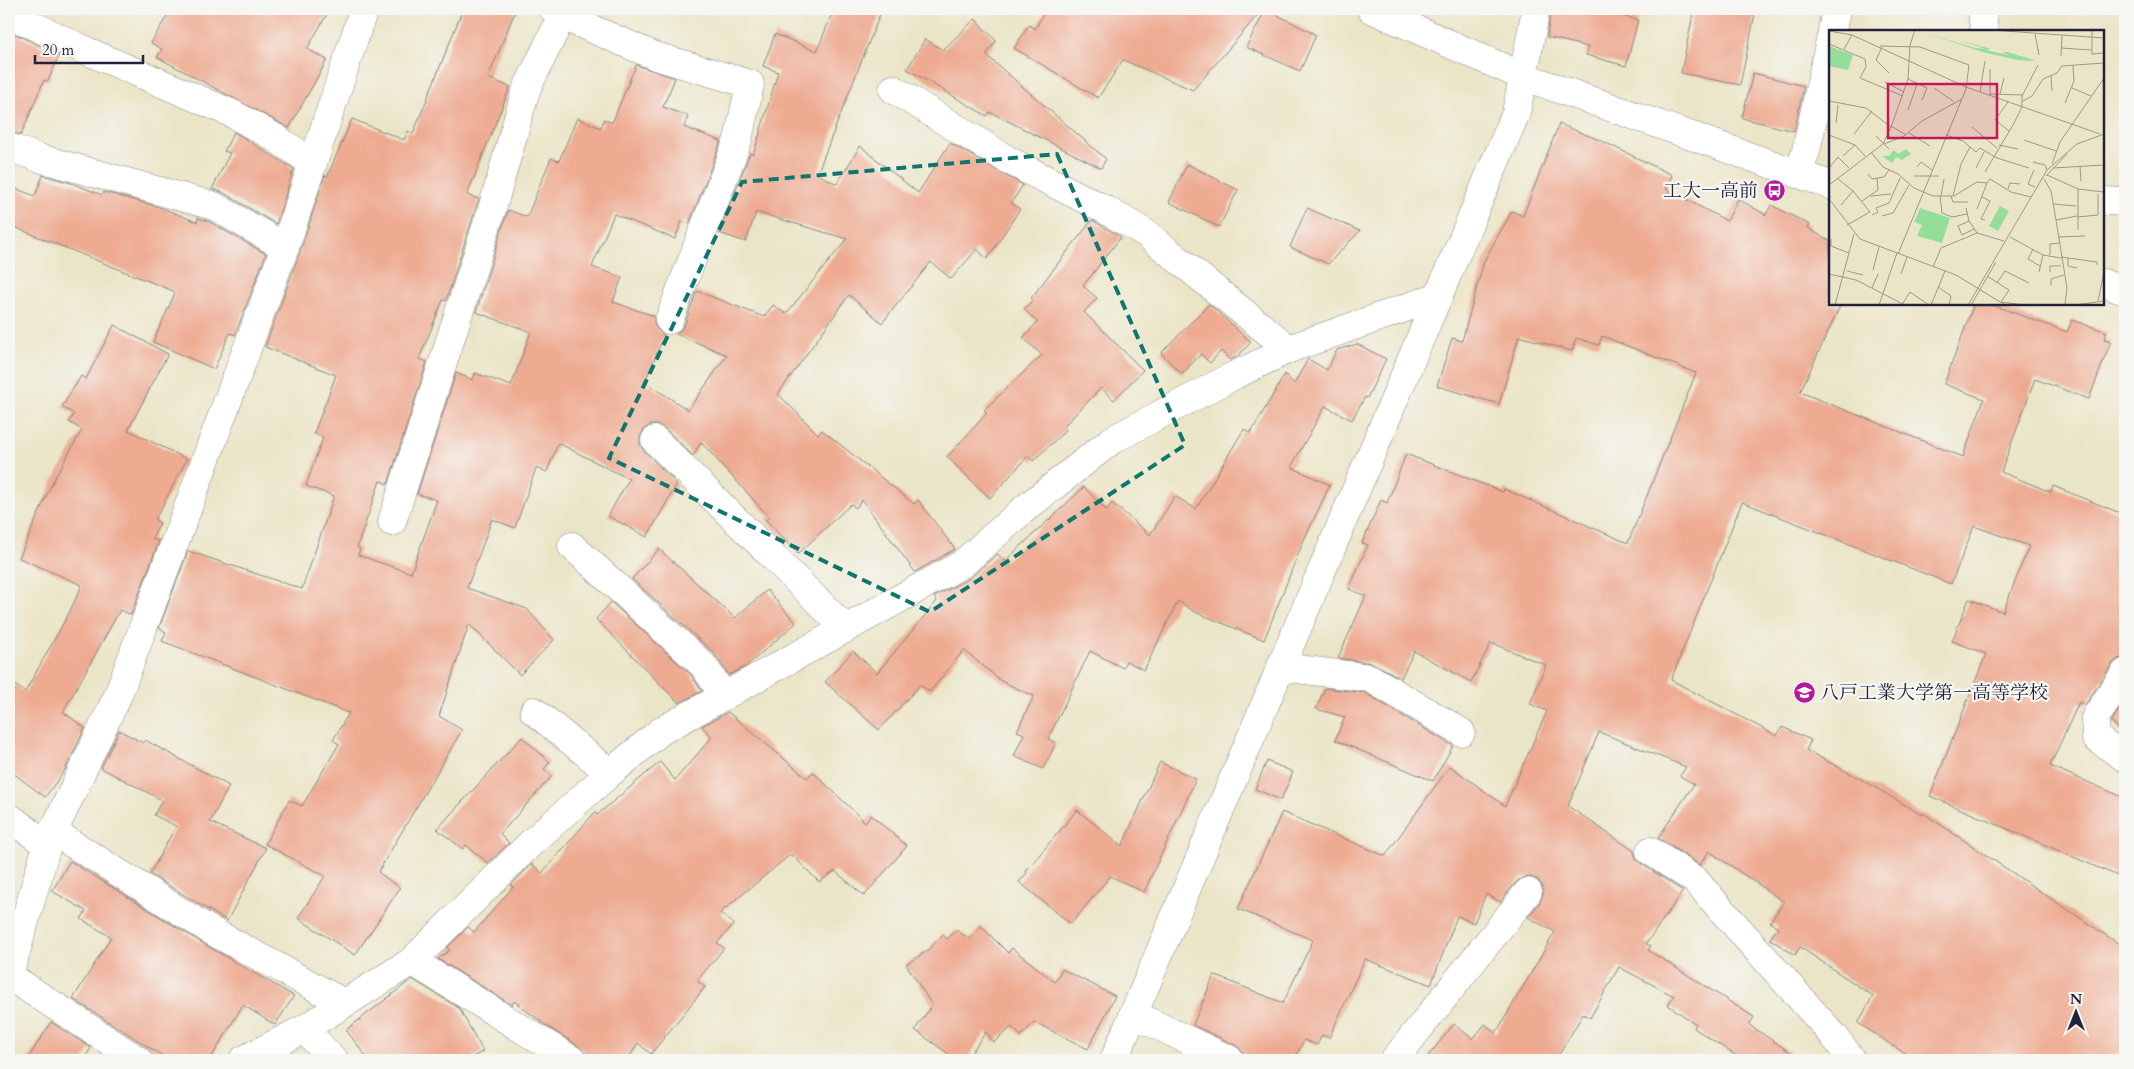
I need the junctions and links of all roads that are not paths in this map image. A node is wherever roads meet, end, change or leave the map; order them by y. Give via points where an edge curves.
1 (364, 9) edge
2 (1370, 9) edge
3 (1536, 9) edge
4 (1836, 9) edge
5 (1982, 9) edge
6 (557, 12) edge
7 (9, 14) edge
8 (1832, 30) edge
9 (1984, 30) edge
10 (1829, 45) edge
11 (1522, 76) junction
12 (893, 89) dead end
13 (9, 147) edge
14 (313, 163) junction
15 (1798, 174) junction
16 (1829, 186) edge
17 (2104, 201) edge
18 (2125, 202) edge
19 (285, 247) junction
20 (2104, 283) edge
21 (2125, 291) edge
22 (1439, 296) junction
23 (669, 320) dead end
24 (1289, 349) junction
25 (655, 440) dead end
26 (392, 522) dead end
27 (572, 546) dead end
28 (845, 628) junction
29 (1282, 667) junction
30 (2125, 673) edge
31 (724, 696) junction
32 (534, 711) dead end
33 (1461, 732) dead end
34 (2125, 758) edge
35 (610, 773) junction
36 (9, 817) edge
37 (49, 838) junction
38 (1650, 850) dead end
39 (1528, 892) dead end
40 (412, 961) junction
41 (9, 976) edge
42 (344, 1003) junction
43 (1133, 1014) junction
44 (304, 1028) junction
45 (138, 1060) edge
46 (243, 1060) edge
47 (334, 1060) edge
48 (572, 1060) edge
49 (1114, 1060) edge
50 (1230, 1060) edge
51 (1394, 1060) edge
52 (1852, 1060) edge

1 - 14 street
2 - 11 street
3 - 11 street
4 - 8 street
5 - 9 street
6 - 23 street via 655,56 750,84 738,140
6 - 26 street via 526,90 492,209
7 - 14 street via 231,114
10 - 15 street
11 - 15 street
11 - 22 street via 1516,114
12 - 24 street via 1008,160 1144,232
13 - 19 street via 214,206
14 - 19 street
15 - 16 street
17 - 18 street
19 - 37 street via 118,695
20 - 21 street
22 - 24 street
22 - 29 street
24 - 28 street via 1112,440 1022,511 962,564
25 - 28 street
27 - 31 street via 703,665
28 - 31 street
29 - 33 street via 1370,678
29 - 43 street
30 - 34 street via 2095,718 2096,738
31 - 35 street via 661,731
32 - 35 street
35 - 40 street via 532,842
36 - 37 street
37 - 41 street
37 - 42 street
38 - 52 street via 1695,880
39 - 51 street
40 - 42 street
40 - 48 street
41 - 45 street
42 - 44 street
43 - 49 street
43 - 50 street
44 - 46 street
44 - 47 street

